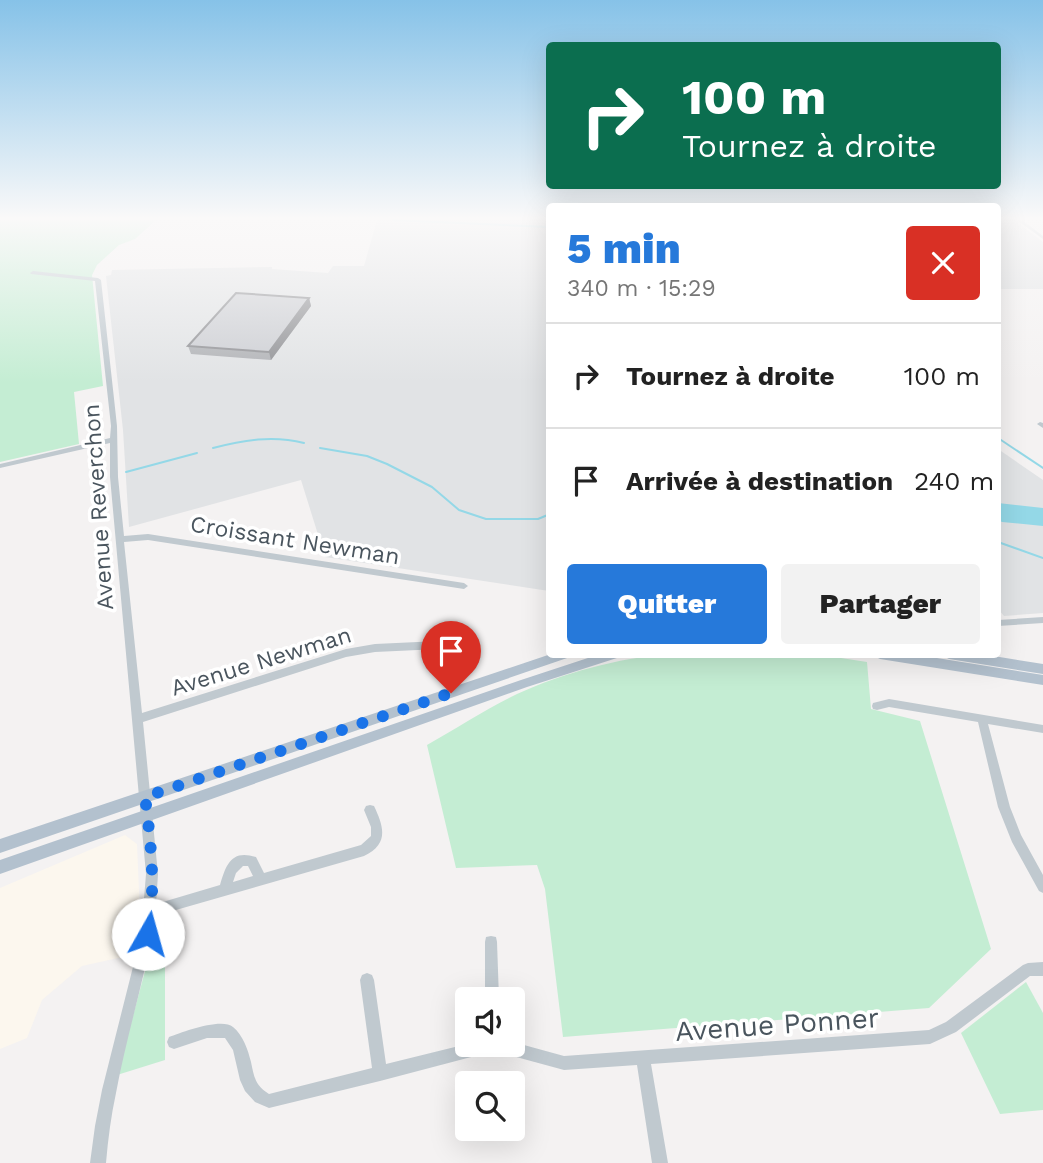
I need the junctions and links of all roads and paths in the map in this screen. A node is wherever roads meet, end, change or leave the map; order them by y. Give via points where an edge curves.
1 (47, 274) edge
2 (113, 440) junction
3 (0, 466) edge
4 (120, 539) junction
5 (464, 586) dead end
6 (1043, 620) edge
7 (1001, 623) edge
8 (439, 645) dead end
9 (554, 658) edge
10 (603, 658) edge
11 (905, 658) edge
12 (974, 658) edge
13 (1043, 669) edge
14 (1043, 680) edge
15 (877, 706) dead end
16 (137, 719) junction
17 (982, 719) junction
18 (1043, 729) edge
19 (145, 797) junction
20 (370, 810) dead end
21 (148, 815) junction
22 (0, 846) edge
23 (0, 867) edge
24 (260, 878) junction
25 (1043, 887) edge
26 (225, 888) junction
27 (152, 911) junction
28 (491, 942) dead end
29 (1043, 969) edge
30 (367, 980) dead end
31 (492, 987) edge
32 (174, 1042) dead end
33 (525, 1053) edge
34 (455, 1054) edge
35 (643, 1059) junction
36 (380, 1074) junction
37 (98, 1163) edge
38 (660, 1163) edge

1 - 2 street, Avenue Reverchon via 98,279
2 - 3 street
2 - 4 street, Avenue Reverchon
4 - 5 street, Croissant Newman via 152,537
4 - 16 street, Avenue Reverchon
6 - 7 street
8 - 16 street, Avenue Newman via 346,653
9 - 19 main road
10 - 21 main road
11 - 14 main road
12 - 13 main road
15 - 17 street via 889,703
16 - 19 street, Avenue Reverchon
17 - 18 street
17 - 25 street via 1004,807
19 - 21 street, Avenue Reverchon
19 - 22 main road
20 - 24 street via 379,827 370,847
21 - 23 main road
21 - 27 street, Avenue Reverchon
24 - 26 street
24 - 26 street via 252,861 241,860 231,869
26 - 27 street
27 - 37 street, Avenue Reverchon via 110,1081
28 - 31 street
29 - 35 street, Avenue Ponner via 1028,970 951,1027 930,1037
30 - 36 street
32 - 36 street via 207,1031 228,1031 240,1050 248,1084 256,1096 270,1101
33 - 35 street, Avenue Ponner via 564,1063
34 - 36 street
35 - 38 street

